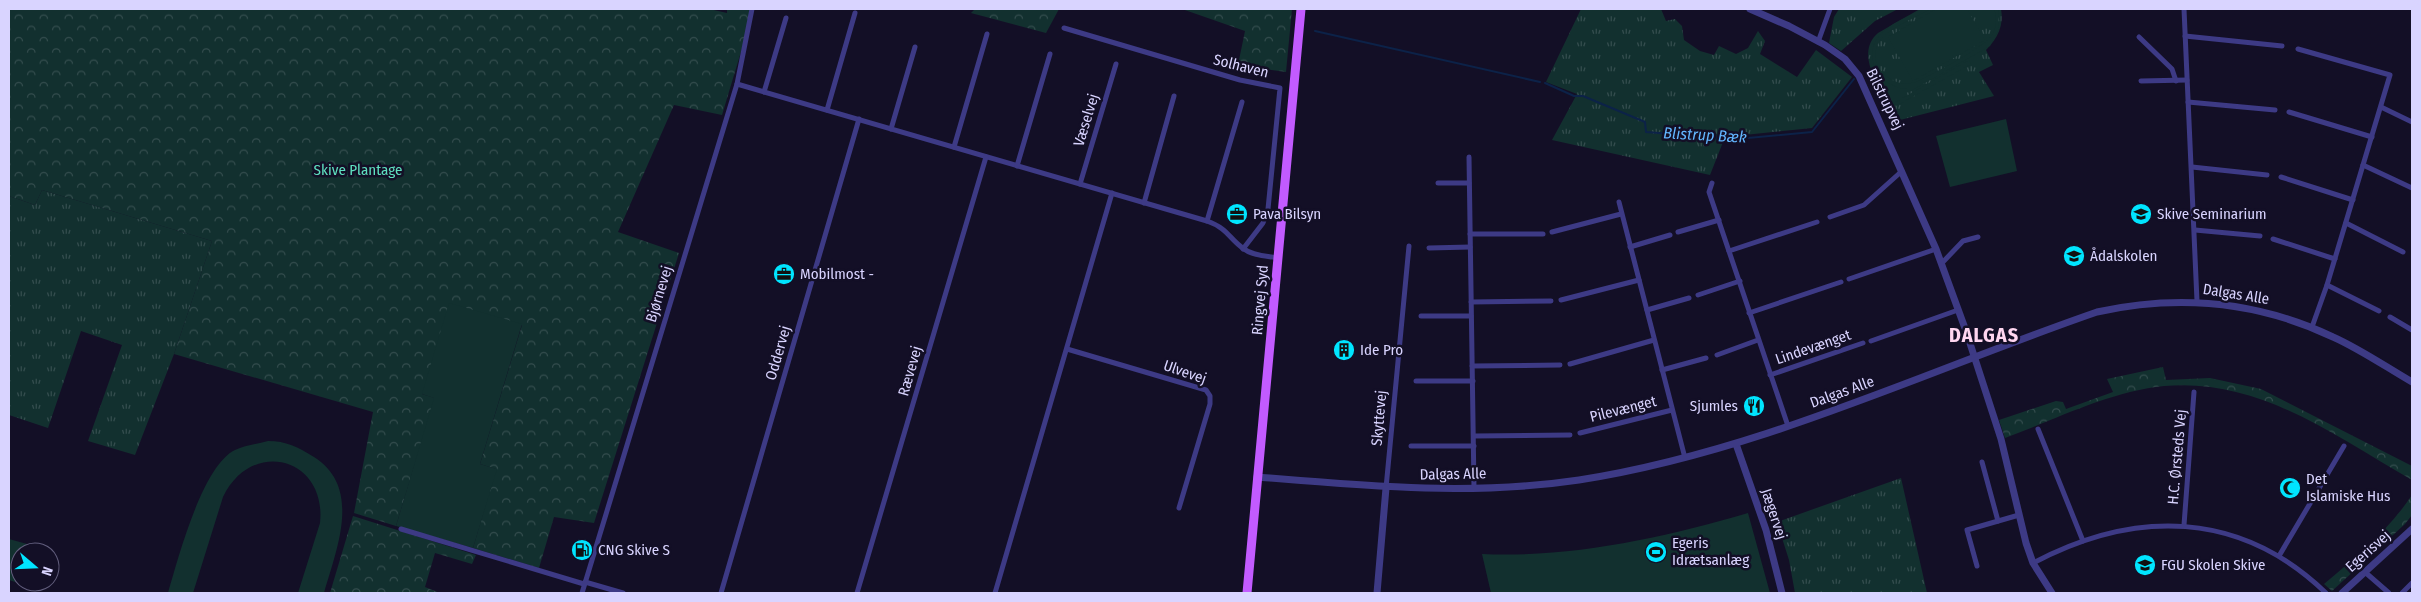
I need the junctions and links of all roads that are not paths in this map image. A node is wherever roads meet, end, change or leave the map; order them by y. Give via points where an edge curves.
1 (752, 9) edge
2 (1301, 9) edge
3 (1750, 9) edge
4 (1830, 9) edge
5 (2184, 9) edge
6 (855, 13) dead end
7 (786, 18) dead end
8 (1064, 28) dead end
9 (987, 34) dead end
10 (2185, 36) junction
11 (2139, 37) dead end
12 (1818, 42) junction
13 (2282, 46) dead end
14 (915, 47) dead end
15 (2298, 49) dead end
16 (1050, 54) dead end
17 (1116, 64) dead end
18 (2187, 80) junction
19 (2141, 81) dead end
20 (2176, 81) junction
21 (737, 84) junction
22 (764, 92) junction
23 (1174, 96) dead end
24 (1242, 102) dead end
25 (2188, 102) junction
26 (2381, 107) junction
27 (827, 110) junction
28 (2275, 110) dead end
29 (2289, 112) dead end
30 (859, 120) junction
31 (2412, 122) edge
32 (891, 129) junction
33 (2372, 137) junction
34 (954, 147) junction
35 (986, 156) junction
36 (1469, 157) dead end
37 (2363, 165) junction
38 (1017, 166) junction
39 (2192, 166) junction
40 (1903, 171) junction
41 (2267, 175) dead end
42 (2281, 178) dead end
43 (1438, 183) dead end
44 (1469, 183) junction
45 (1712, 183) dead end
46 (1080, 184) junction
47 (2412, 188) edge
48 (1112, 193) junction
49 (2353, 200) junction
50 (1618, 202) dead end
51 (1144, 203) junction
52 (1622, 214) junction
53 (1830, 217) dead end
54 (1718, 220) junction
55 (1207, 221) junction
56 (1817, 222) dead end
57 (2346, 223) junction
58 (2195, 230) junction
59 (1552, 232) dead end
60 (1678, 232) dead end
61 (1470, 234) junction
62 (1543, 234) dead end
63 (1670, 235) dead end
64 (2260, 236) dead end
65 (1978, 237) dead end
66 (2273, 239) dead end
67 (1410, 246) dead end
68 (1630, 246) junction
69 (1470, 247) junction
70 (1429, 248) dead end
71 (1243, 249) junction
72 (1936, 249) junction
73 (1729, 251) junction
74 (2403, 252) dead end
75 (1278, 258) junction
76 (2335, 259) junction
77 (1942, 263) junction
78 (1849, 279) dead end
79 (1639, 280) junction
80 (1740, 281) junction
81 (1841, 282) dead end
82 (2327, 285) junction
83 (1698, 295) dead end
84 (1689, 298) dead end
85 (1561, 300) dead end
86 (1551, 301) dead end
87 (2198, 301) junction
88 (1471, 302) junction
89 (1647, 310) junction
90 (1958, 310) junction
91 (2379, 311) dead end
92 (1750, 313) junction
93 (1421, 316) dead end
94 (1472, 316) junction
95 (2390, 317) dead end
96 (2312, 327) junction
97 (2412, 330) edge
98 (1654, 340) junction
99 (1758, 340) junction
100 (1871, 340) dead end
101 (1863, 343) dead end
102 (1067, 349) junction
103 (1717, 354) dead end
104 (1706, 358) dead end
105 (1974, 358) junction
106 (1570, 364) dead end
107 (1560, 365) dead end
108 (1472, 366) junction
109 (1662, 370) junction
110 (1770, 375) junction
111 (1416, 381) dead end
112 (1473, 381) junction
113 (2412, 382) edge
114 (2194, 392) dead end
115 (1672, 410) junction
116 (1788, 426) junction
117 (2038, 429) dead end
118 (1580, 433) dead end
119 (1570, 435) dead end
120 (1474, 436) junction
121 (1736, 444) junction
122 (1411, 446) dead end
123 (1474, 446) junction
124 (2344, 446) dead end
125 (1685, 458) junction
126 (1982, 462) dead end
127 (1258, 477) junction
128 (1386, 488) junction
129 (1474, 488) junction
130 (1178, 508) dead end
131 (2019, 515) junction
132 (1998, 521) junction
133 (2184, 525) junction
134 (401, 529) dead end
135 (2412, 529) edge
136 (2083, 541) junction
137 (2279, 556) junction
138 (2033, 563) junction
139 (1977, 566) dead end
140 (2366, 573) junction
141 (585, 583) junction
142 (2412, 583) edge
143 (582, 593) edge
144 (623, 593) edge
145 (721, 593) edge
146 (857, 593) edge
147 (995, 593) edge
148 (1247, 593) edge
149 (1377, 593) edge
150 (1782, 593) edge
151 (2052, 593) edge
152 (2326, 593) edge
153 (2342, 593) edge
154 (2389, 593) edge
155 (2402, 593) edge

1 - 21 street, Bjørnevej
2 - 75 main road, Ringvej Syd
3 - 12 street, Bilstrupvej
4 - 12 street
5 - 10 street
6 - 27 street
7 - 22 street
8 - 71 street, Solhaven via 1240,80 1280,88 1268,209 1263,223
9 - 34 street
10 - 13 street
10 - 18 street
11 - 20 street via 2172,69
12 - 40 street, Bilstrupvej via 1845,59 1860,76
14 - 32 street
15 - 26 street via 2390,76
16 - 38 street
17 - 46 street, Væselvej
18 - 20 street
18 - 25 street
19 - 20 street
21 - 22 street
21 - 141 street, Bjørnevej
22 - 27 street
23 - 51 street
24 - 55 street
25 - 28 street
25 - 39 street
26 - 31 street
26 - 33 street
27 - 30 street
29 - 33 street
30 - 32 street
30 - 145 street, Oddervej
32 - 34 street
33 - 37 street
34 - 35 street
35 - 38 street
35 - 146 street, Rævevej
36 - 44 street
37 - 47 street
37 - 49 street
38 - 46 street
39 - 41 street
39 - 58 street
40 - 53 street via 1864,206
40 - 72 street, Bilstrupvej
42 - 49 street
43 - 44 street
44 - 61 street
45 - 54 street, Lindevænget via 1709,192
46 - 48 street
48 - 51 street
48 - 102 street
49 - 57 street
50 - 52 street, Pilevænget
51 - 55 street
52 - 59 street
52 - 68 street, Pilevænget
54 - 60 street
54 - 73 street, Lindevænget
55 - 71 street via 1227,231
56 - 73 street
57 - 74 street
57 - 76 street
58 - 64 street
58 - 87 street
61 - 62 street
61 - 69 street
63 - 68 street
65 - 77 street via 1963,241
66 - 76 street
67 - 128 street, Skyttevej
68 - 79 street, Pilevænget
69 - 70 street
69 - 88 street
71 - 75 street via 1259,256
72 - 77 street, Bilstrupvej
72 - 78 street
73 - 80 street, Lindevænget
75 - 127 main road, Ringvej Syd
76 - 82 street
77 - 90 street, Bilstrupvej
79 - 85 street
79 - 89 street, Pilevænget
80 - 83 street
80 - 92 street, Lindevænget
81 - 92 street
82 - 91 street
82 - 96 street
84 - 89 street
86 - 88 street
87 - 96 street, Dalgas Alle via 2257,309
87 - 105 street, Dalgas Alle via 2146,303 2097,312
88 - 94 street
89 - 98 street, Pilevænget
90 - 100 street
90 - 105 street, Bilstrupvej
92 - 99 street, Lindevænget
93 - 94 street
94 - 108 street
95 - 97 street
96 - 113 street, Dalgas Alle
98 - 106 street
98 - 109 street, Pilevænget
99 - 103 street, Lindevænget
99 - 110 street, Lindevænget
101 - 110 street, Lindevænget
102 - 130 street, Ulvevej via 1206,390 1210,404
102 - 147 street
104 - 109 street
105 - 116 street, Dalgas Alle
105 - 131 street, Bilstrupvej via 1996,422
107 - 108 street
108 - 112 street
109 - 115 street, Pilevænget
110 - 116 street, Lindevænget
111 - 112 street
112 - 120 street
114 - 133 street, H.C. Ørsteds Vej
115 - 118 street, Pilevænget
115 - 125 street, Pilevænget
116 - 121 street, Dalgas Alle
117 - 136 street
119 - 120 street
120 - 123 street
121 - 125 street, Dalgas Alle
121 - 150 street, Jægervej via 1766,530
122 - 123 street
123 - 129 street
124 - 137 street
125 - 129 street, Dalgas Alle via 1581,479
126 - 132 street
127 - 128 street, Dalgas Alle
127 - 148 main road, Ringvej Syd
128 - 129 street, Dalgas Alle
128 - 149 street, Skyttevej
131 - 132 street
131 - 138 street, Bilstrupvej
132 - 139 street via 1967,530
133 - 136 street via 2130,528
133 - 137 street via 2230,535
134 - 141 street
135 - 140 street, Egerisvej
136 - 138 street
137 - 152 street
138 - 151 street, Bilstrupvej
140 - 153 street, Egerisvej
140 - 154 street
141 - 143 street, Bjørnevej
141 - 144 street
142 - 155 street

